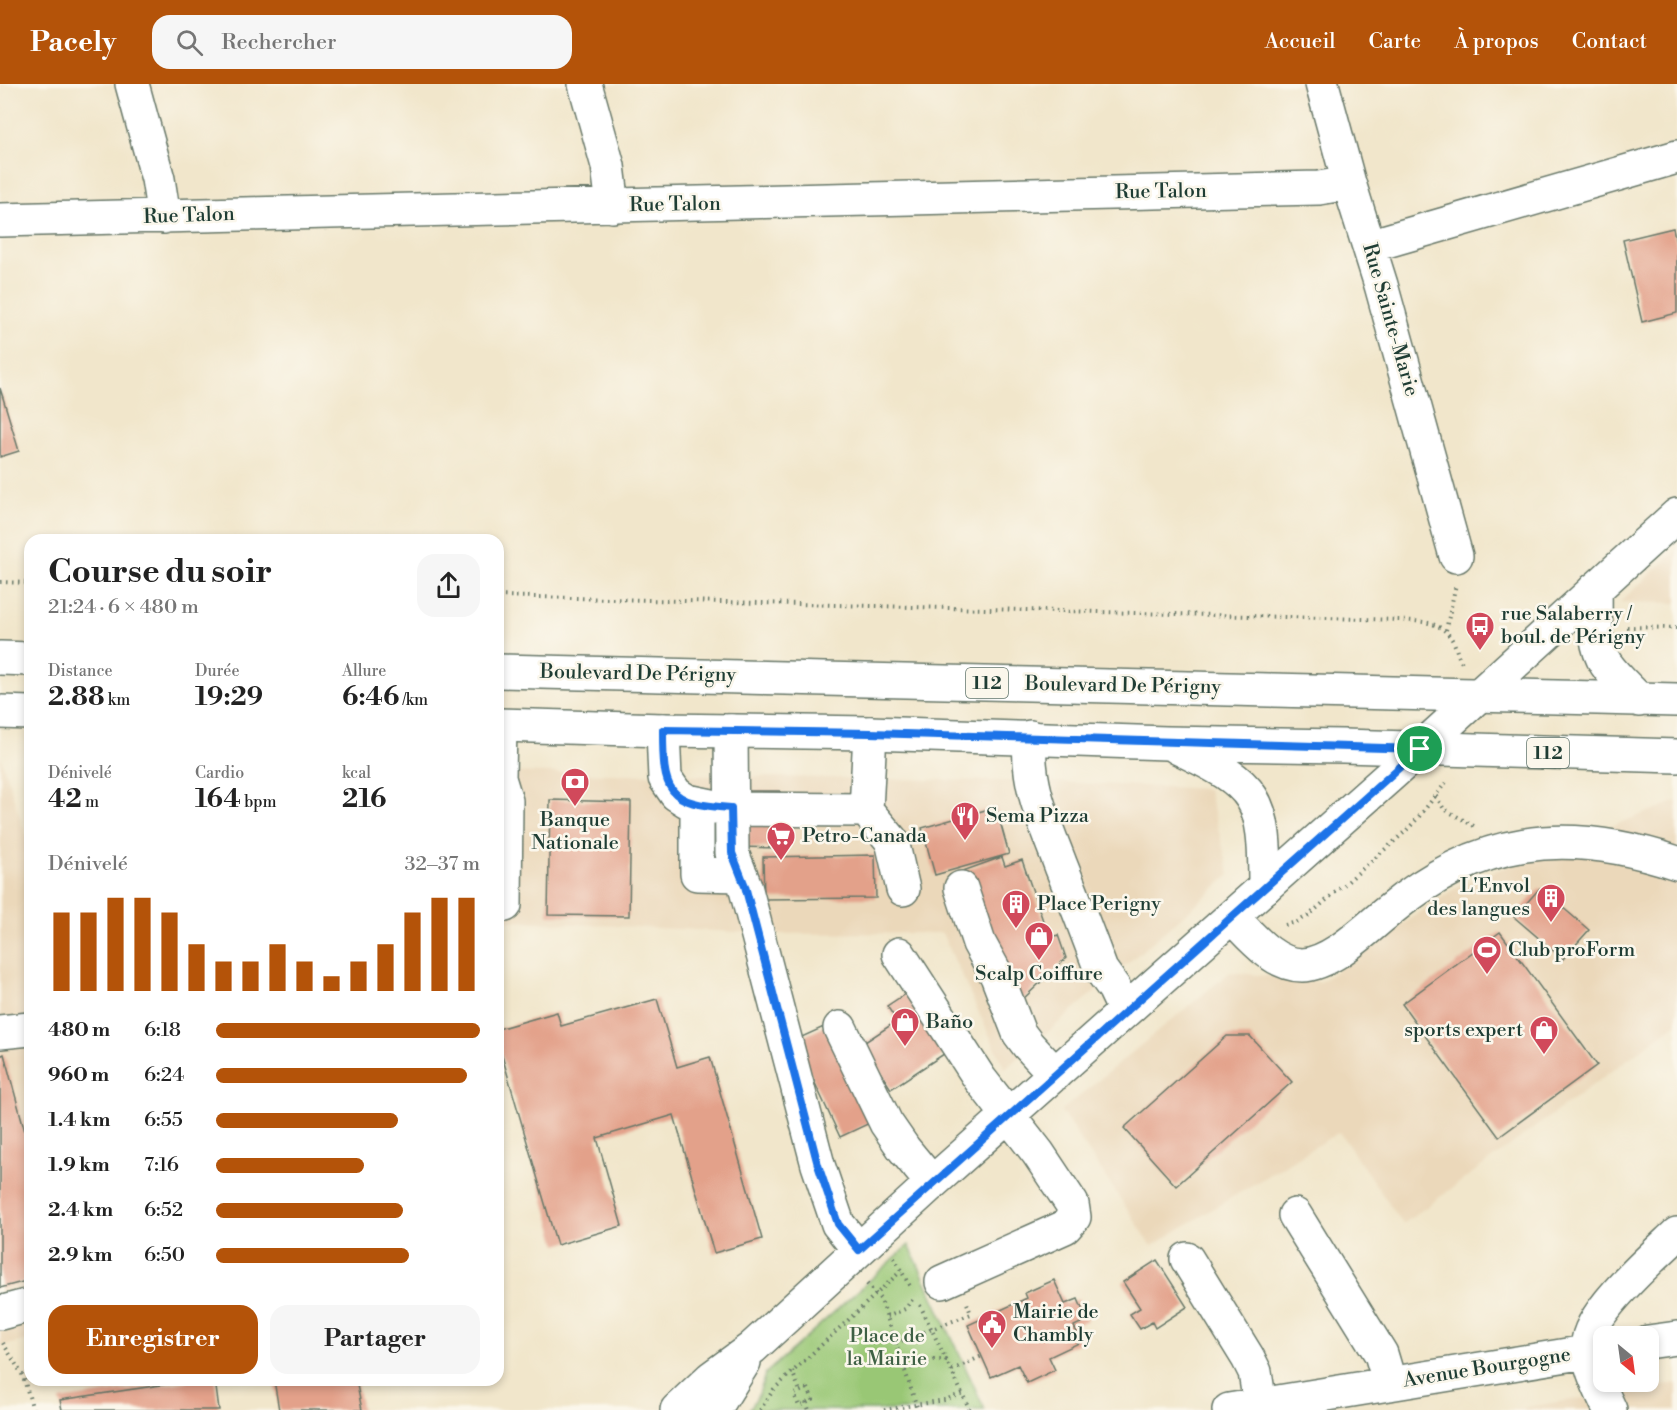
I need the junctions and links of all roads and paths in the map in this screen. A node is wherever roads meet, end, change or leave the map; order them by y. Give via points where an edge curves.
1 (132, 84) edge
2 (585, 84) edge
3 (1322, 84) edge
4 (1677, 157) edge
5 (1349, 183) junction
6 (613, 206) junction
7 (164, 217) junction
8 (0, 220) edge
9 (1369, 246) junction
10 (1677, 515) edge
11 (1456, 569) joint
12 (0, 582) edge
13 (24, 583) edge
14 (1595, 589) junction
15 (504, 596) edge
16 (1622, 626) dead end
17 (1677, 628) edge
18 (1446, 630) junction
19 (0, 658) edge
20 (24, 659) edge
21 (1460, 661) dead end
22 (504, 671) edge
23 (1477, 696) junction
24 (1639, 700) junction
25 (1677, 700) edge
26 (0, 712) edge
27 (24, 713) edge
28 (504, 725) edge
29 (663, 730) junction
30 (731, 731) junction
31 (870, 733) junction
32 (1030, 737) junction
33 (1167, 743) junction
34 (1420, 749) junction
35 (1677, 756) edge
36 (504, 794) edge
37 (697, 804) junction
38 (731, 808) junction
39 (866, 810) junction
40 (1481, 829) dead end
41 (1677, 863) edge
42 (741, 875) junction
43 (1265, 887) junction
44 (961, 888) dead end
45 (903, 889) dead end
46 (505, 905) dead end
47 (1232, 917) junction
48 (1276, 926) dead end
49 (899, 954) dead end
50 (1125, 1011) junction
51 (840, 1028) dead end
52 (24, 1030) edge
53 (0, 1032) edge
54 (1055, 1074) junction
55 (1008, 1116) junction
56 (932, 1184) junction
57 (1295, 1215) dead end
58 (1677, 1234) edge
59 (1187, 1259) dead end
60 (870, 1260) junction
61 (901, 1270) junction
62 (929, 1289) junction
63 (876, 1293) junction
64 (24, 1307) edge
65 (0, 1313) edge
66 (971, 1314) dead end
67 (887, 1317) junction
68 (932, 1329) junction
69 (0, 1338) edge
70 (1677, 1338) edge
71 (1659, 1340) edge
72 (1593, 1342) edge
73 (896, 1343) junction
74 (752, 1348) junction
75 (1593, 1350) edge
76 (982, 1356) dead end
77 (947, 1360) junction
78 (905, 1370) junction
79 (952, 1370) junction
80 (792, 1371) junction
81 (24, 1379) edge
82 (1390, 1384) junction
83 (26, 1386) edge
84 (800, 1391) junction
85 (1602, 1392) edge
86 (963, 1393) junction
87 (806, 1402) junction
88 (1260, 1405) junction
89 (917, 1407) edge
90 (33, 1410) edge
91 (677, 1410) edge
92 (714, 1410) edge
93 (760, 1410) edge
94 (809, 1410) edge
95 (884, 1410) edge
96 (970, 1410) edge
97 (1229, 1410) edge
98 (1610, 1410) edge

1 - 7 street via 159,178
2 - 6 street via 608,166
3 - 5 street, Rue Sainte-Marie
4 - 9 street
5 - 6 street, Rue Talon via 1319,188
5 - 9 street, Rue Sainte-Marie
6 - 7 street, Rue Talon
7 - 8 street, Rue Talon
9 - 11 street, Rue Sainte-Marie
10 - 14 street
11 - 18 path
12 - 13 path
14 - 23 street
14 - 24 street via 1596,631 1604,660
15 - 18 path via 1400,620 1439,625
16 - 17 path
18 - 21 path
19 - 20 street
22 - 23 street, Boulevard De Périgny / 112
23 - 24 street, Boulevard De Périgny / 112
23 - 34 street
24 - 25 street, Boulevard De Périgny / 112
26 - 27 street
28 - 29 street, 112
29 - 30 street, 112
29 - 37 street via 665,778 676,794
30 - 31 street, 112
30 - 38 street
31 - 32 street, 112
31 - 39 street
32 - 33 street, 112
32 - 50 street via 1029,772 1041,813 1101,970
33 - 34 street, 112
33 - 43 street via 1227,772 1254,800 1263,826
34 - 35 street, 112
34 - 43 street
36 - 46 street
37 - 38 street
37 - 42 street via 697,874
38 - 39 street
38 - 42 street via 732,853
39 - 45 street via 892,841
40 - 48 path via 1444,809 1436,796 1412,825 1319,907 1302,920
41 - 47 street via 1631,850 1575,841 1534,843 1496,852 1430,881 1342,949 1310,964 1284,962
42 - 60 street via 829,1198 838,1224
43 - 47 street
44 - 54 street via 979,943 997,976 1019,1033
47 - 50 street
49 - 55 street
50 - 54 street
51 - 56 street via 886,1123
52 - 53 street
54 - 55 street
55 - 56 street
55 - 62 street via 1072,1203 1074,1217 1065,1227
56 - 60 street
57 - 82 street via 1381,1354
58 - 72 street via 1601,1312 1589,1331
59 - 88 street via 1248,1358 1255,1372
60 - 61 path
60 - 63 path
60 - 74 street
61 - 62 path
61 - 63 path
62 - 67 path via 905,1309
62 - 68 path
63 - 67 path
63 - 80 path
64 - 65 street
66 - 68 path
67 - 73 path
68 - 73 path
68 - 77 path
69 - 81 path
70 - 71 street
73 - 78 path
74 - 91 street via 711,1378
74 - 92 street
75 - 82 street, Avenue Bourgogne
76 - 79 path
77 - 78 path via 934,1360
77 - 79 path
78 - 89 path
79 - 86 path
80 - 84 path
80 - 93 path
82 - 88 street, Avenue Bourgogne
83 - 90 path
84 - 87 path via 794,1394 799,1406
84 - 87 path via 808,1388 813,1400
85 - 98 street
86 - 89 path
86 - 96 path
87 - 94 path
88 - 97 street, Avenue Bourgogne
89 - 95 path

